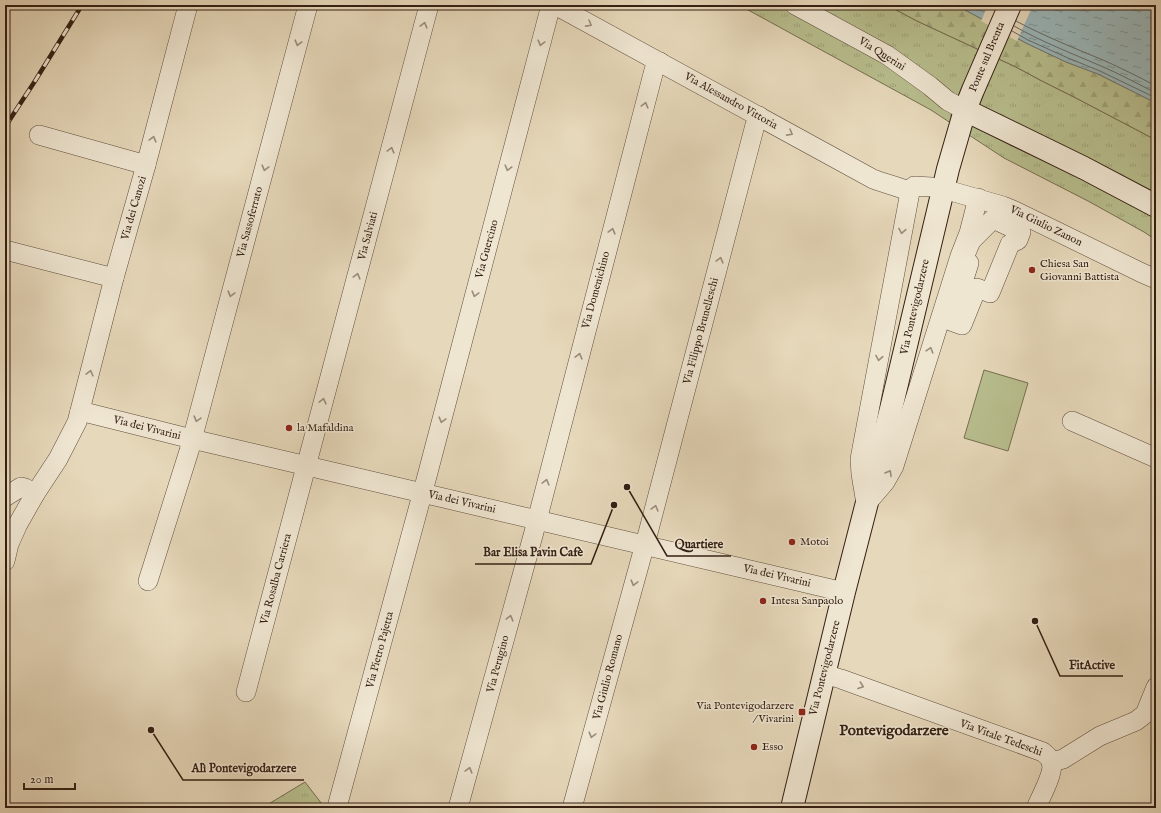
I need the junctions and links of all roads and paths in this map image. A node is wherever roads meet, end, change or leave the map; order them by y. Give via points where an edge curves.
1 (188, 5) edge
2 (308, 5) edge
3 (429, 5) edge
4 (551, 5) edge
5 (555, 5) edge
6 (795, 5) edge
7 (1010, 5) edge
8 (660, 62) junction
9 (969, 100) junction
10 (759, 116) junction
11 (39, 135) dead end
12 (146, 165) junction
13 (932, 187) dead end
14 (910, 192) junction
15 (954, 192) dead end
16 (978, 198) junction
17 (1156, 206) edge
18 (1013, 210) junction
19 (969, 234) junction
20 (5, 250) edge
21 (114, 278) junction
22 (1156, 279) edge
23 (962, 325) joint
24 (80, 410) junction
25 (1072, 421) dead end
26 (192, 439) junction
27 (1154, 452) edge
28 (306, 466) junction
29 (423, 493) junction
30 (35, 494) junction
31 (5, 497) edge
32 (866, 504) junction
33 (537, 520) junction
34 (644, 545) junction
35 (5, 561) edge
36 (148, 581) dead end
37 (844, 592) junction
38 (824, 674) junction
39 (1156, 687) edge
40 (246, 692) dead end
41 (1151, 717) edge
42 (1051, 762) junction
43 (337, 807) edge
44 (458, 808) edge
45 (572, 808) edge
46 (792, 808) edge
47 (1036, 808) edge

12 -> 1 street, Via dei Canozi
2 -> 26 street, Via Sassoferrato
28 -> 3 street, Via Salviati
4 -> 29 street, Via Guercino
5 -> 8 street, Via Alessandro Vittoria
6 - 9 street, Via Querini via 888,55 948,101
7 - 9 main road, Ponte sul Brenta
8 - 10 street, Via Alessandro Vittoria
33 -> 8 street, Via Domenichino via 654,70
9 - 17 main road via 1084,168
9 - 32 main road, Via Pontevigodarzere via 948,169
10 -> 14 street, Via Alessandro Vittoria via 873,179
34 -> 10 street, Via Filippo Brunelleschi
11 - 12 street
12 - 21 street, Via dei Canozi
13 - 14 street via 914,186
14 -> 32 street, Via Pontevigodarzere via 860,459
15 - 16 street, Via Giulio Zanon
16 - 18 street, Via Giulio Zanon
16 - 19 street, Via Pontevigodarzere
18 - 19 street, Via Pontevigodarzere via 994,214
18 - 22 street, Via Giulio Zanon
32 -> 19 street, Via Pontevigodarzere via 885,482 894,466
20 - 21 street
24 -> 21 street, Via dei Canozi
23 - 23 street via 977,288 990,293 1010,244 1018,240 1021,232 993,219 971,241 963,260 970,263 951,321
24 - 26 street, Via dei Vivarini
24 - 30 street, Via dei Canozi via 77,422 58,459
25 - 27 street
26 - 28 street, Via dei Vivarini
26 - 36 street, Via Sassoferrato
28 - 29 street, Via dei Vivarini
28 - 40 street, Via Rosalba Carriera
29 - 33 street, Via dei Vivarini
29 - 43 street, Via Pietro Pajetta
30 - 31 street via 21,487
30 - 35 street, Via dei Canozi via 9,544
32 - 37 main road, Via Pontevigodarzere
33 - 34 street, Via dei Vivarini
44 -> 33 street, Via Perugino
34 - 37 street, Via dei Vivarini
34 -> 45 street, Via Giulio Romano
37 - 38 main road, Via Pontevigodarzere
38 -> 42 street, Via Vitale Tedeschi via 1043,752
38 - 46 main road, Via Pontevigodarzere
39 - 41 street, Via Vitale Tedeschi
41 - 42 street, Via Vitale Tedeschi via 1100,736 1062,759
42 - 47 street via 1051,771

